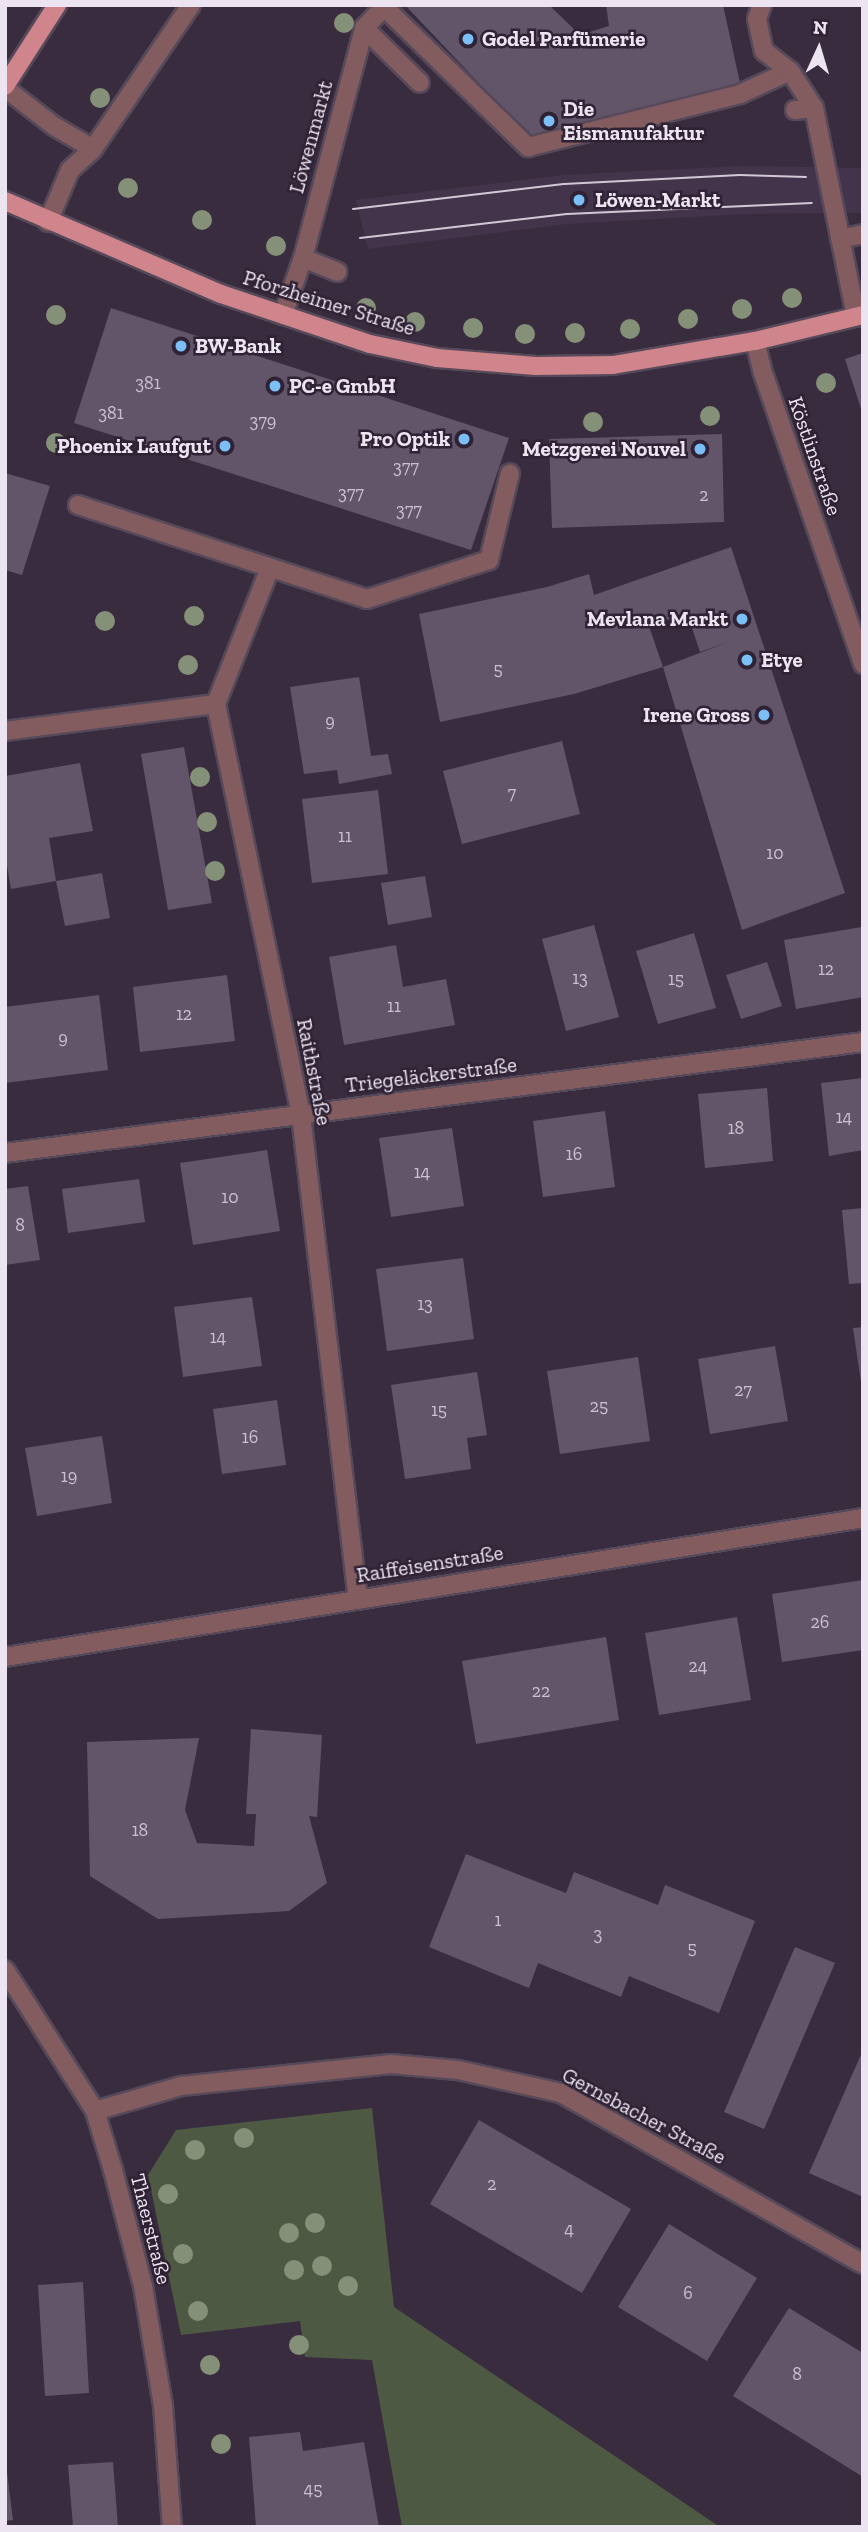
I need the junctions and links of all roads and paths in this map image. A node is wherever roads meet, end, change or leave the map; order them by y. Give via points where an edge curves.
1 (57, 5) edge
2 (191, 5) edge
3 (762, 5) edge
4 (383, 6) edge
5 (364, 28) junction
6 (790, 71) junction
7 (420, 83) dead end
8 (5, 87) edge
9 (814, 108) junction
10 (794, 110) dead end
11 (93, 149) junction
12 (5, 201) edge
13 (48, 222) junction
14 (863, 234) edge
15 (840, 239) junction
16 (303, 258) junction
17 (337, 272) dead end
18 (283, 315) junction
19 (859, 316) edge
20 (755, 341) junction
21 (510, 473) dead end
22 (78, 505) dead end
23 (270, 568) junction
24 (856, 624) edge
25 (863, 664) edge
26 (216, 704) junction
27 (5, 731) edge
28 (863, 1042) edge
29 (300, 1115) junction
30 (5, 1153) edge
31 (863, 1518) edge
32 (358, 1598) junction
33 (5, 1657) edge
34 (5, 1970) edge
35 (95, 2112) junction
36 (863, 2264) edge
37 (172, 2527) edge

1 - 8 main road
2 - 11 street
3 - 6 street via 757,19 764,51
4 - 5 street, Löwenmarkt
4 - 6 street, Löwenmarkt via 528,146 740,94
5 - 7 street
5 - 16 street, Löwenmarkt
6 - 9 street
8 - 11 street via 54,126
9 - 10 street
9 - 15 street
11 - 13 street via 70,170
12 - 13 main road, Pforzheimer Straße
13 - 18 main road, Pforzheimer Straße
14 - 15 street
15 - 19 street via 837,270
16 - 17 street
16 - 18 street, Löwenmarkt
18 - 20 main road, Pforzheimer Straße via 370,344 437,358 536,366 613,365
19 - 20 main road, Pforzheimer Straße
20 - 24 street, Köstlinstraße via 765,380
21 - 23 street via 489,560 367,600
22 - 23 street
23 - 26 street
24 - 25 street, Köstlinstraße
26 - 27 street
26 - 29 street, Raithstraße
28 - 29 street, Triegeläckerstraße
29 - 30 street, Triegeläckerstraße
29 - 32 street, Raithstraße
31 - 32 street, Raiffeisenstraße
32 - 33 street, Raiffeisenstraße
34 - 35 street, Thaerstraße
35 - 36 street, Gernsbacher Straße via 194,2084 391,2064 458,2070 561,2093
35 - 37 street, Thaerstraße via 145,2300 163,2405

